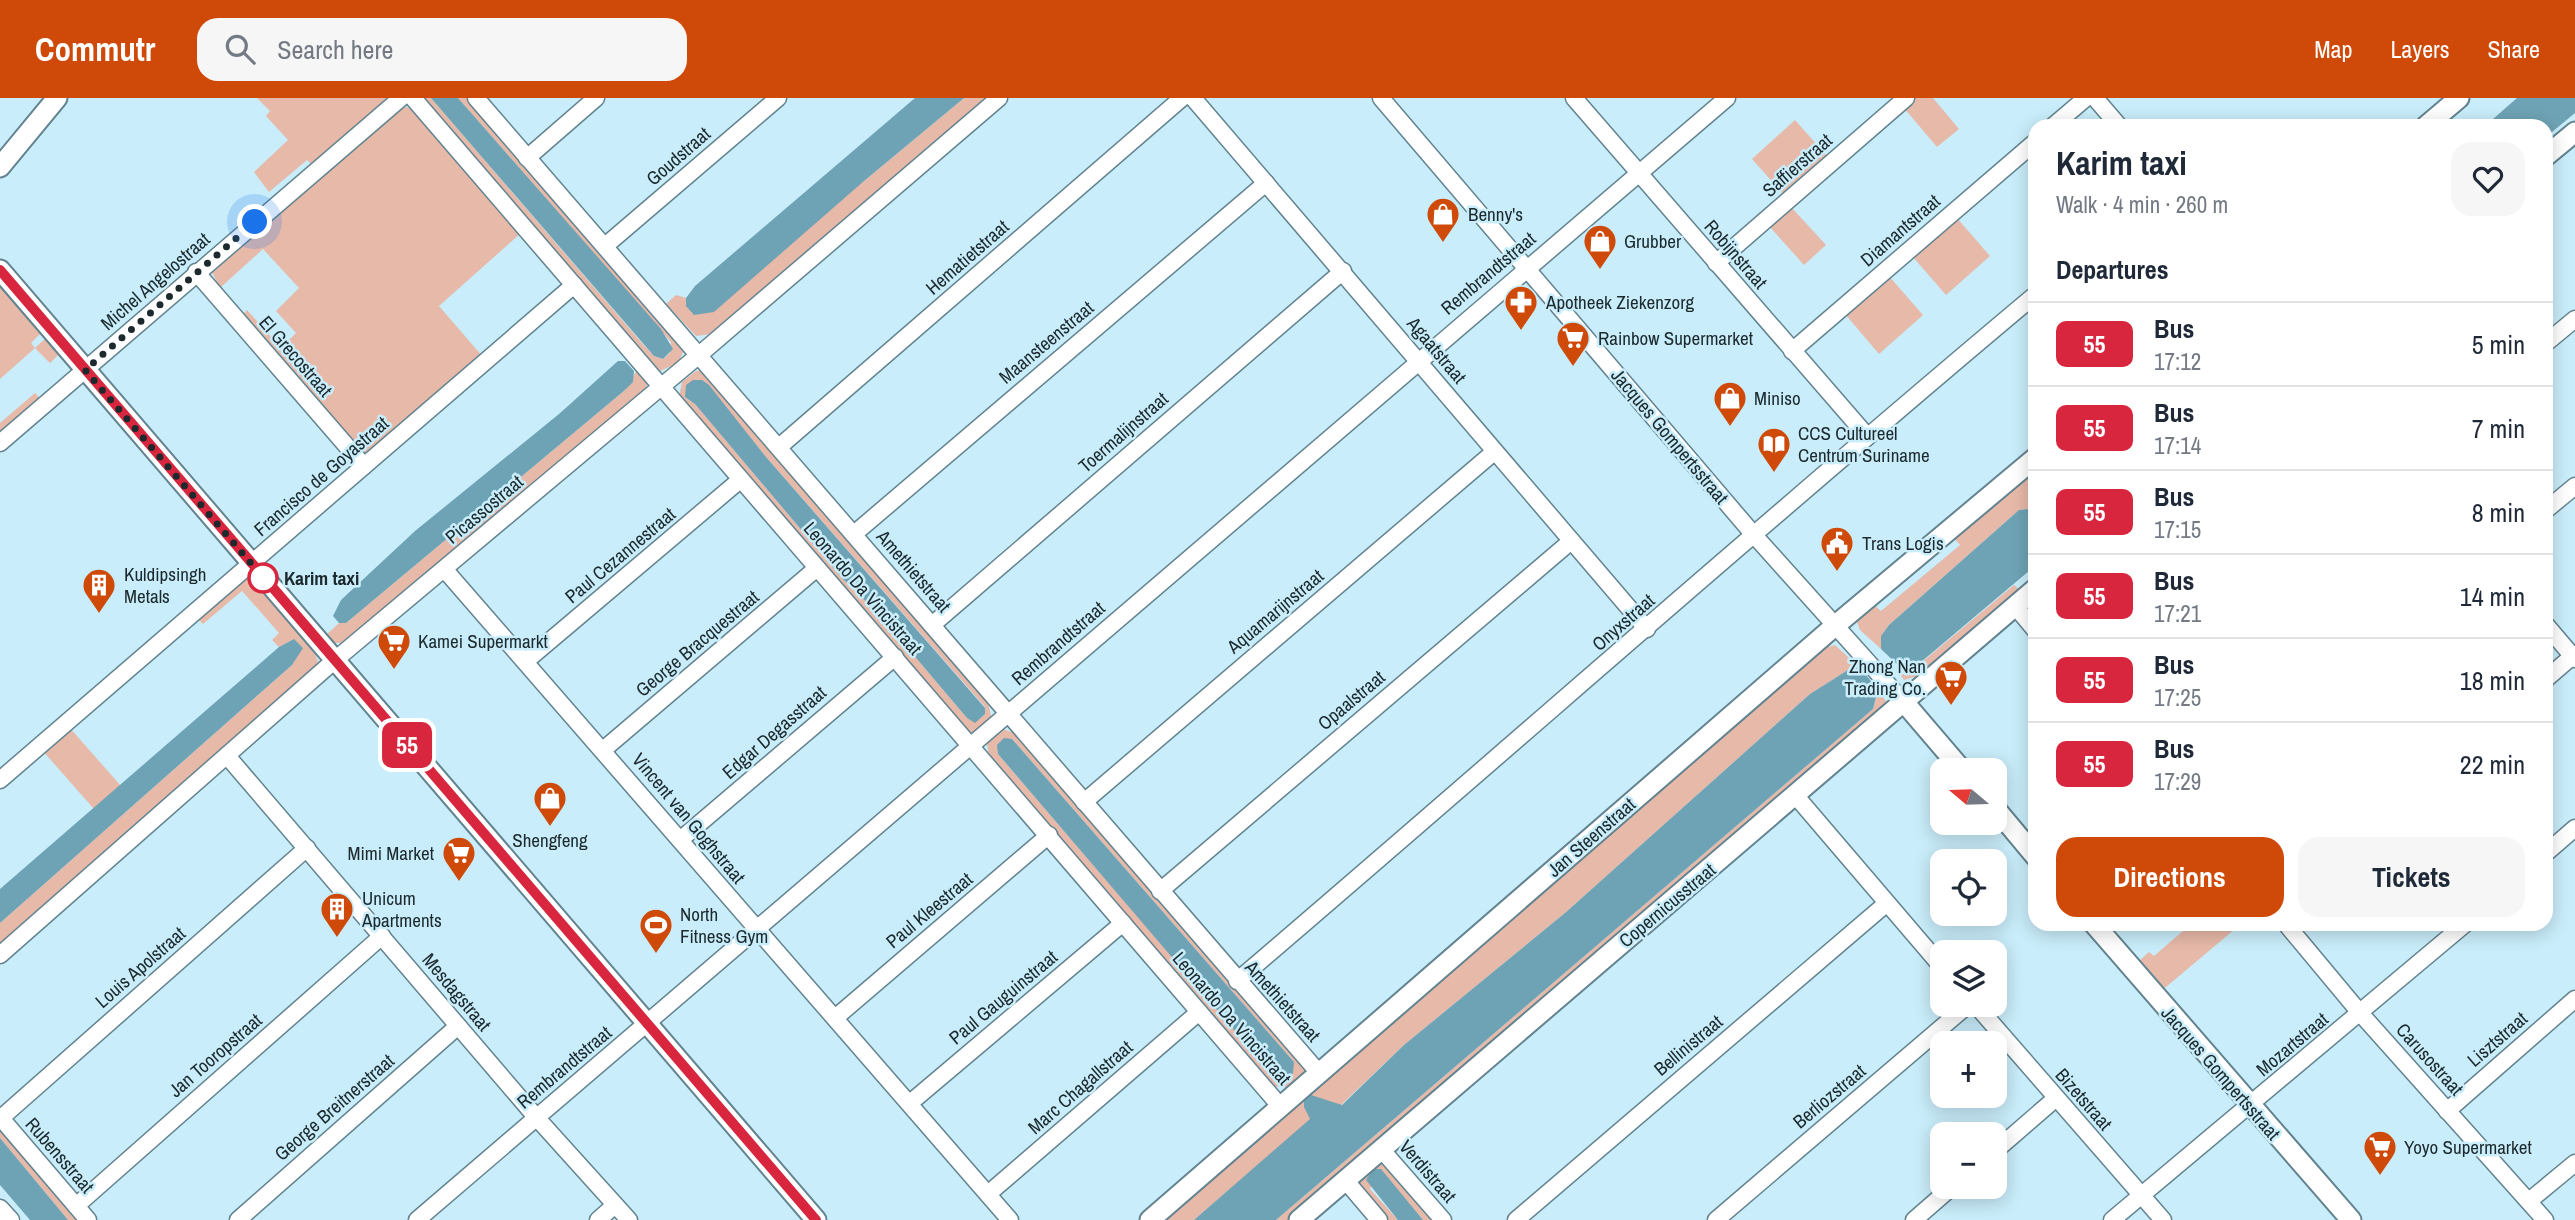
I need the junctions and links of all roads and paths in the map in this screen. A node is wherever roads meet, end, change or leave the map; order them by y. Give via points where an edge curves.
1 (57, 98) edge
2 (401, 98) edge
3 (413, 98) edge
4 (476, 98) edge
5 (596, 98) edge
6 (778, 98) edge
7 (999, 98) edge
8 (1182, 98) edge
9 (1193, 98) edge
10 (1381, 98) edge
11 (1574, 98) edge
12 (1727, 98) edge
13 (1906, 98) edge
14 (2086, 98) edge
15 (2095, 98) edge
16 (2459, 98) edge
17 (2061, 119) edge
18 (2113, 119) edge
19 (2434, 119) edge
20 (2575, 132) edge
21 (2028, 148) edge
22 (2553, 150) edge
23 (527, 158) junction
24 (0, 167) edge
25 (1640, 174) junction
26 (1266, 183) junction
27 (605, 246) junction
28 (1716, 263) junction
29 (1528, 268) junction
30 (0, 270) edge
31 (1343, 271) junction
32 (197, 272) junction
33 (574, 285) junction
34 (2028, 301) edge
35 (2575, 319) edge
36 (2553, 337) edge
37 (1792, 351) junction
38 (699, 355) junction
39 (1419, 360) junction
40 (85, 370) junction
41 (660, 386) junction
42 (1867, 436) junction
43 (0, 443) edge
44 (779, 447) junction
45 (1494, 452) junction
46 (2028, 464) edge
47 (364, 466) junction
48 (740, 480) junction
49 (2575, 486) edge
50 (2553, 504) edge
51 (854, 534) junction
52 (1754, 535) junction
53 (1570, 542) junction
54 (251, 564) junction
55 (817, 568) junction
56 (445, 570) junction
57 (2028, 595) edge
58 (2015, 606) junction
59 (2028, 622) edge
60 (932, 625) junction
61 (1647, 629) junction
62 (1842, 630) junction
63 (2553, 633) edge
64 (2574, 656) edge
65 (895, 657) junction
66 (335, 660) junction
67 (526, 661) junction
68 (2553, 673) edge
69 (1899, 697) junction
70 (1007, 714) junction
71 (970, 746) junction
72 (603, 750) junction
73 (228, 757) junction
74 (1952, 758) edge
75 (0, 780) edge
76 (1795, 796) junction
77 (1084, 802) junction
78 (2007, 822) edge
79 (2575, 828) edge
80 (1049, 835) junction
81 (680, 840) junction
82 (2553, 847) edge
83 (307, 848) junction
84 (2028, 848) edge
85 (1160, 891) junction
86 (1887, 903) junction
87 (1123, 923) junction
88 (755, 928) junction
89 (2100, 931) edge
90 (2292, 931) edge
91 (2457, 931) edge
92 (382, 936) junction
93 (1930, 953) edge
94 (0, 955) edge
95 (1237, 981) junction
96 (2575, 999) edge
97 (1199, 1012) junction
98 (2361, 1014) junction
99 (1954, 1017) edge
100 (1986, 1017) edge
101 (835, 1018) junction
102 (647, 1025) junction
103 (458, 1026) junction
104 (1319, 1073) junction
105 (2055, 1099) junction
106 (910, 1103) junction
107 (1280, 1106) junction
108 (2249, 1107) junction
109 (2447, 1111) junction
110 (536, 1117) junction
111 (0, 1118) edge
112 (2007, 1141) edge
113 (1381, 1149) junction
114 (2575, 1163) edge
115 (1346, 1181) junction
116 (988, 1194) junction
117 (2141, 1195) junction
118 (1938, 1199) edge
119 (2529, 1201) junction
120 (615, 1205) junction
121 (76, 1206) junction
122 (0, 1208) edge
123 (11, 1220) edge
124 (88, 1220) edge
125 (238, 1220) edge
126 (416, 1220) edge
127 (598, 1220) edge
128 (629, 1220) edge
129 (816, 1220) edge
130 (1010, 1220) edge
131 (1150, 1220) edge
132 (1299, 1220) edge
133 (1379, 1220) edge
134 (1443, 1220) edge
135 (1516, 1220) edge
136 (1716, 1220) edge
137 (1914, 1220) edge
138 (2112, 1220) edge
139 (2163, 1220) edge
140 (2351, 1220) edge
141 (2545, 1220) edge

1 - 24 street
2 - 32 street, Michel Angelostraat
3 - 33 street, Leonardo Da Vincistraat
4 - 23 street, Amethietstraat
5 - 23 street
6 - 27 street, Goudstraat
7 - 38 street, Picassostraat
8 - 44 street, Hematietstraat
9 - 26 street, Agaatstraat
10 - 29 street, Jacques Gompertsstraat
11 - 25 street, Robijnstraat
12 - 25 street, Rembrandtstraat
13 - 28 street, Saffierstraat
14 - 17 street
15 - 18 street
16 - 19 street
20 - 22 street
21 - 37 street, Diamantstraat
23 - 27 street, Amethietstraat
25 - 28 street, Robijnstraat
25 - 29 street, Rembrandtstraat
26 - 31 street, Agaatstraat
26 - 51 street, Maansteenstraat
27 - 38 street, Amethietstraat
28 - 37 street, Robijnstraat
29 - 39 street, Rembrandtstraat
29 - 52 street, Jacques Gompertsstraat
30 - 40 street
31 - 39 street, Agaatstraat
31 - 60 street, Toermalijnstraat
32 - 40 street, Michel Angelostraat
32 - 47 street, El Grecostraat
33 - 41 street, Leonardo Da Vincistraat
33 - 47 street, Francisco de Goyastraat
34 - 42 street, Onyxstraat
35 - 36 street
37 - 42 street, Robijnstraat
38 - 41 street, Picassostraat
38 - 44 street, Amethietstraat
39 - 45 street, Agaatstraat
39 - 70 street, Rembrandtstraat
40 - 43 street, Michel Angelostraat
40 - 54 street
41 - 48 street, Leonardo Da Vincistraat
41 - 56 street, Picassostraat
42 - 52 street, Onyxstraat
44 - 51 street, Amethietstraat
45 - 53 street, Agaatstraat
45 - 77 street, Aquamarijnstraat
46 - 62 street, Jan Steenstraat
47 - 54 street, Francisco de Goyastraat
48 - 55 street, Leonardo Da Vincistraat
48 - 67 street, Paul Cezannestraat
49 - 50 street
51 - 60 street, Amethietstraat
52 - 61 street, Onyxstraat
52 - 62 street, Jacques Gompertsstraat
53 - 61 street, Agaatstraat
53 - 85 street, Opaalstraat
54 - 66 street
54 - 75 street, Francisco de Goyastraat
55 - 65 street, Leonardo Da Vincistraat
55 - 72 street, George Bracquestraat
56 - 66 street, Picassostraat
56 - 67 street, Vincent van Goghstraat
57 - 58 street, Copernicusstraat
58 - 59 street
58 - 69 street, Copernicusstraat
60 - 70 street, Amethietstraat
61 - 95 street, Onyxstraat
62 - 69 street, Jacques Gompertsstraat
62 - 104 street, Jan Steenstraat
63 - 64 street
64 - 68 street
65 - 71 street, Leonardo Da Vincistraat
65 - 81 street, Edgar Degasstraat
66 - 73 street, Picassostraat
66 - 102 street
67 - 72 street, Vincent van Goghstraat
69 - 74 street, Jacques Gompertsstraat
69 - 76 street, Copernicusstraat
70 - 71 street, Rembrandtstraat
70 - 77 street, Amethietstraat
71 - 80 street, Leonardo Da Vincistraat
71 - 88 street, Rembrandtstraat
72 - 81 street, Vincent van Goghstraat
73 - 83 street, Mesdagstraat
73 - 94 street, Picassostraat
76 - 86 street
76 - 113 street, Copernicusstraat
77 - 85 street, Amethietstraat
78 - 84 street
79 - 82 street
80 - 87 street, Leonardo Da Vincistraat
80 - 101 street, Paul Kleestraat
81 - 88 street, Vincent van Goghstraat
83 - 92 street, Mesdagstraat
83 - 111 street, Louis Apolstraat
85 - 95 street, Amethietstraat
86 - 93 street
86 - 135 street, Bellinistraat
87 - 97 street, Leonardo Da Vincistraat
87 - 106 street, Paul Gauguinstraat
88 - 101 street, Vincent van Goghstraat
88 - 102 street, Rembrandtstraat
89 - 108 street, Jacques Gompertsstraat
90 - 98 street, Carusostraat
91 - 98 street, Mozartstraat
92 - 103 street, Mesdagstraat
92 - 121 street, Jan Tooropstraat
95 - 104 street, Amethietstraat
96 - 109 street, Lisztstraat
97 - 107 street, Leonardo Da Vincistraat
97 - 116 street, Marc Chagallstraat
98 - 108 street, Mozartstraat
98 - 109 street, Carusostraat
99 - 136 street, Berliozstraat
100 - 105 street, Bizetstraat
101 - 106 street, Vincent van Goghstraat
102 - 110 street, Rembrandtstraat
102 - 129 street
103 - 110 street, Mesdagstraat
103 - 125 street, George Breitnerstraat
104 - 107 street, Jan Steenstraat
105 - 112 street
105 - 117 street, Bizetstraat
106 - 116 street, Vincent van Goghstraat
107 - 131 street, Jan Steenstraat
108 - 117 street, Mozartstraat
108 - 140 street, Jacques Gompertsstraat
109 - 119 street, Carusostraat
110 - 120 street, Mesdagstraat
110 - 126 street, Rembrandtstraat
111 - 121 street, Rubensstraat
113 - 115 street, Copernicusstraat
113 - 134 street, Verdistraat
114 - 119 street
115 - 132 street, Copernicusstraat
115 - 133 street
116 - 130 street, Vincent van Goghstraat
117 - 138 street, Mozartstraat
117 - 139 street, Bizetstraat
118 - 137 street
119 - 141 street, Carusostraat
120 - 127 street
120 - 128 street, Mesdagstraat
121 - 124 street, Rubensstraat
122 - 123 street

